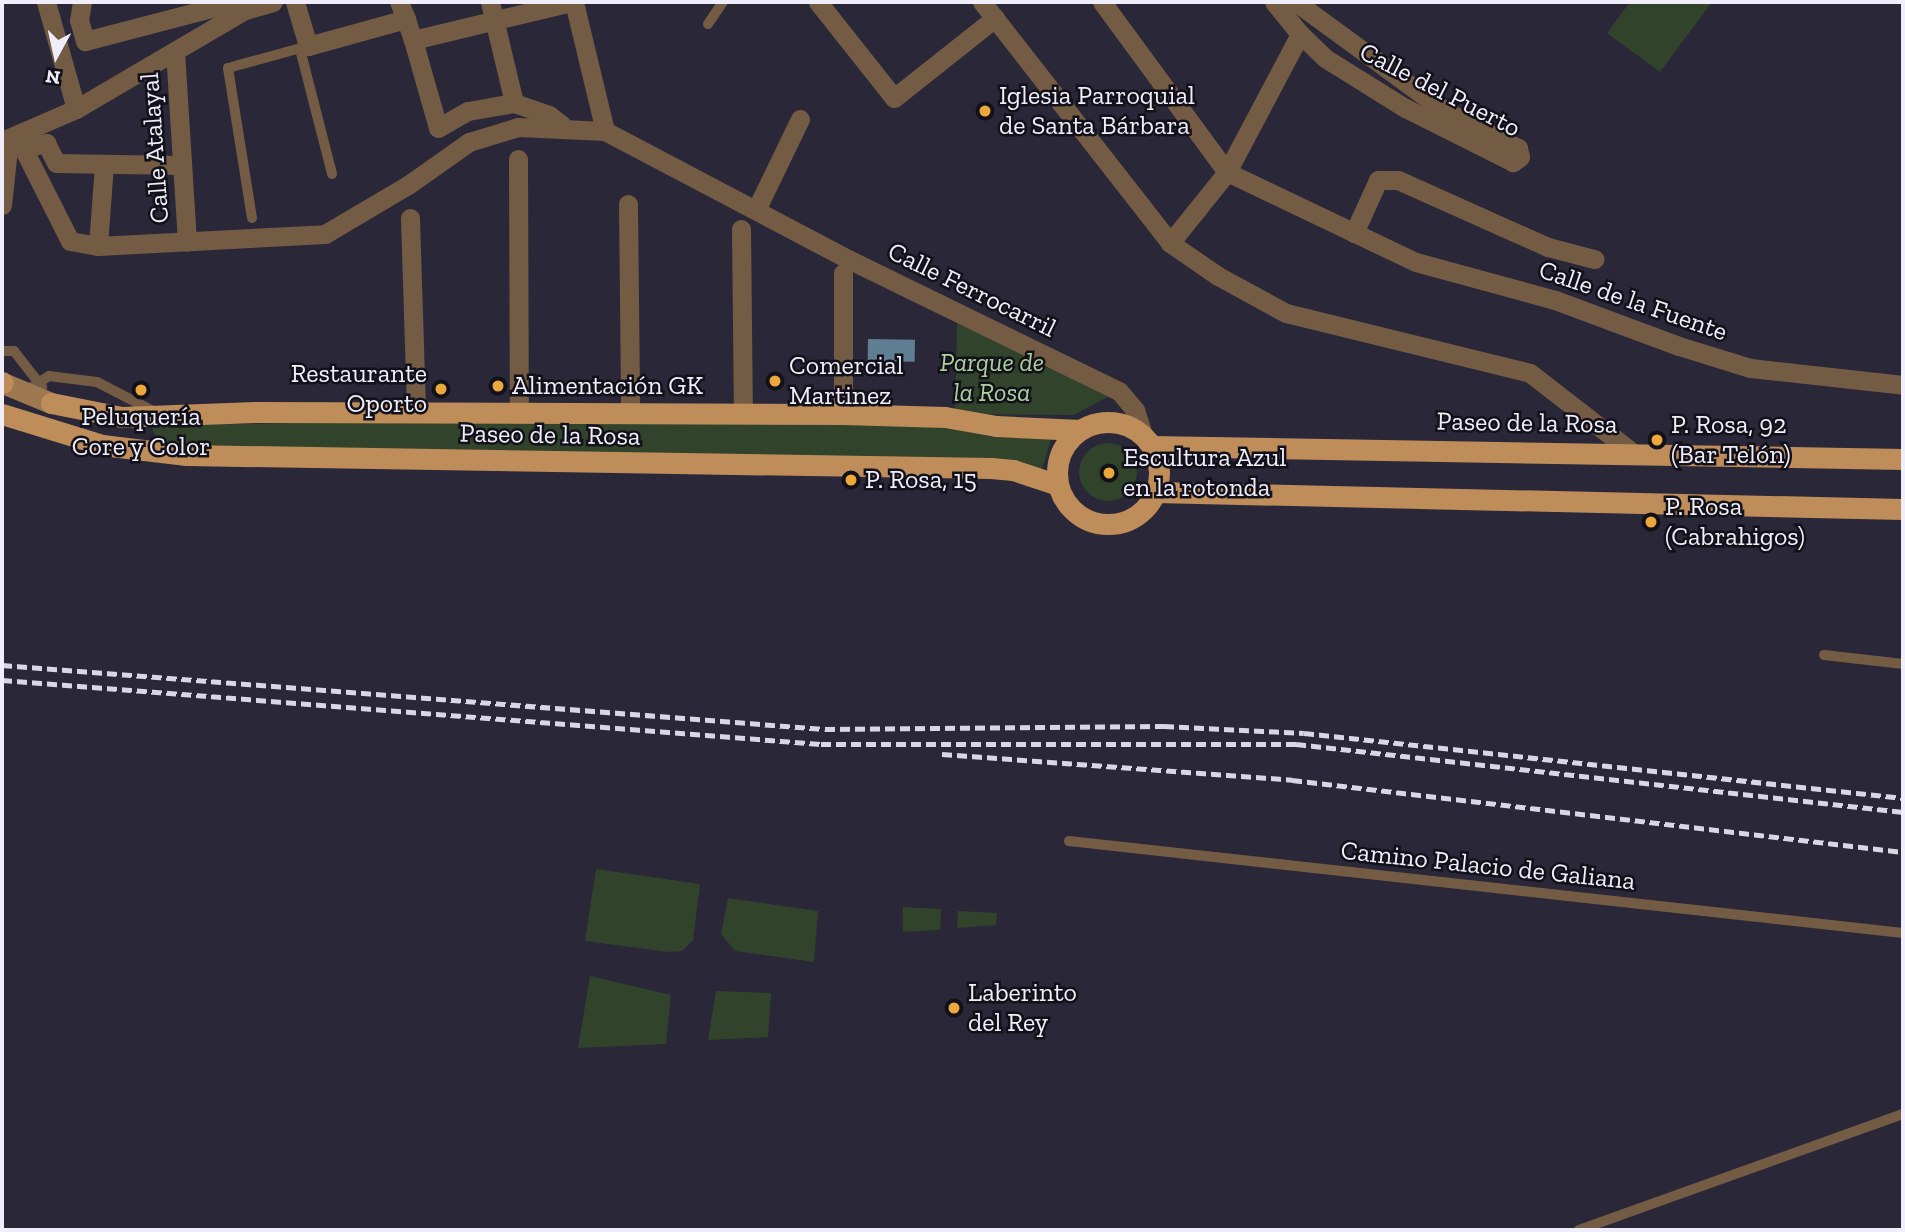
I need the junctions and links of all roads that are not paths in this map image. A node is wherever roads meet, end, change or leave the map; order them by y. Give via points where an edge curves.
1 (46, 2) edge
2 (82, 2) edge
3 (273, 2) edge
4 (295, 2) edge
5 (572, 2) edge
6 (723, 2) edge
7 (818, 2) edge
8 (982, 2) edge
9 (1102, 2) edge
10 (1274, 2) edge
11 (1296, 2) edge
12 (241, 5) edge
13 (403, 10) edge
14 (492, 11) edge
15 (995, 18) junction
16 (708, 24) dead end
17 (1300, 34) junction
18 (413, 40) junction
19 (304, 48) junction
20 (175, 51) junction
21 (514, 103) junction
22 (76, 109) junction
23 (800, 119) dead end
24 (562, 125) junction
25 (605, 131) junction
26 (11, 143) edge
27 (518, 159) dead end
28 (104, 164) junction
29 (180, 165) junction
30 (1227, 172) junction
31 (332, 174) dead end
32 (628, 204) dead end
33 (2, 205) edge
34 (756, 210) junction
35 (252, 218) dead end
36 (410, 218) dead end
37 (741, 229) dead end
38 (1354, 233) junction
39 (187, 242) junction
40 (1170, 243) junction
41 (98, 246) junction
42 (1594, 259) dead end
43 (843, 273) dead end
44 (2, 351) edge
45 (2, 382) edge
46 (1903, 385) edge
47 (32, 388) junction
48 (416, 412) junction
49 (519, 412) junction
50 (630, 412) junction
51 (743, 413) junction
52 (2, 414) edge
53 (843, 414) junction
54 (166, 417) junction
55 (1080, 430) junction
56 (1147, 441) junction
57 (1632, 452) junction
58 (1903, 459) edge
59 (1058, 485) junction
60 (1156, 492) junction
61 (1903, 509) edge
62 (1824, 655) dead end
63 (1903, 664) edge
64 (1069, 841) dead end
65 (1903, 933) edge
66 (1903, 1114) edge
67 (1580, 1230) edge

1 - 22 street
2 - 12 street via 79,20 85,41
3 - 12 street
4 - 19 street
5 - 14 street
5 - 25 street
6 - 16 lane
7 - 15 street via 894,98
8 - 15 street
9 - 30 street, Calle de la Fuente
10 - 17 street, Calle del Puerto
11 - 17 street, Calle del Puerto via 1445,111 1518,148 1520,157 1513,162 1405,108 1325,58
12 - 20 street
13 - 18 street
13 - 19 street
14 - 18 street
14 - 21 street
15 - 40 street
17 - 30 street
18 - 21 street, Calle Ferrocarril via 438,128 468,111
19 - 31 lane
19 - 35 lane via 228,68
20 - 22 street
20 - 29 street, Calle Atalayal
21 - 24 street, Calle Ferrocarril via 549,115
22 - 26 street
23 - 34 street
24 - 25 street, Calle Ferrocarril
24 - 39 street, Calle Ferrocarril via 518,127 468,142 326,234
25 - 34 street, Calle Ferrocarril
26 - 28 street via 46,143 56,163
26 - 33 street
26 - 41 street, Calle Ferrocarril via 70,241
27 - 49 street, Paseo de la Rosa
28 - 29 street
28 - 41 street
29 - 39 street, Calle Atalayal
30 - 38 street, Calle de la Fuente
30 - 40 street
32 - 50 street, Paseo de la Rosa
34 - 56 street, Calle Ferrocarril via 1119,391 1135,410
36 - 48 street
37 - 51 street
38 - 42 street, Calle de la Fuente via 1378,180 1398,180 1548,247
38 - 46 street, Calle de la Fuente via 1416,262 1555,300 1750,368
39 - 41 street, Calle Ferrocarril
40 - 57 street via 1286,313 1530,373
43 - 53 street
44 - 47 lane via 14,351
45 - 47 main road, Paseo de la Rosa
47 - 54 main road, Paseo de la Rosa via 51,403 95,415
47 - 54 lane via 49,376 97,382
48 - 49 main road, Paseo de la Rosa
48 - 54 main road, Paseo de la Rosa
49 - 50 main road, Paseo de la Rosa
50 - 51 main road, Paseo de la Rosa
51 - 53 main road, Paseo de la Rosa
52 - 59 main road, Paseo de la Rosa via 103,444 186,455 991,468
53 - 55 main road, Paseo de la Rosa via 945,417 996,426
55 - 56 main road, Paseo de la Rosa via 1120,424
55 - 59 main road via 1063,449
56 - 57 main road, Paseo de la Rosa
56 - 60 main road via 1159,468
57 - 58 main road, Paseo de la Rosa
59 - 60 main road via 1078,515 1113,524 1131,519
60 - 61 main road
62 - 63 lane
64 - 65 lane, Camino Palacio de Galiana
66 - 67 lane

